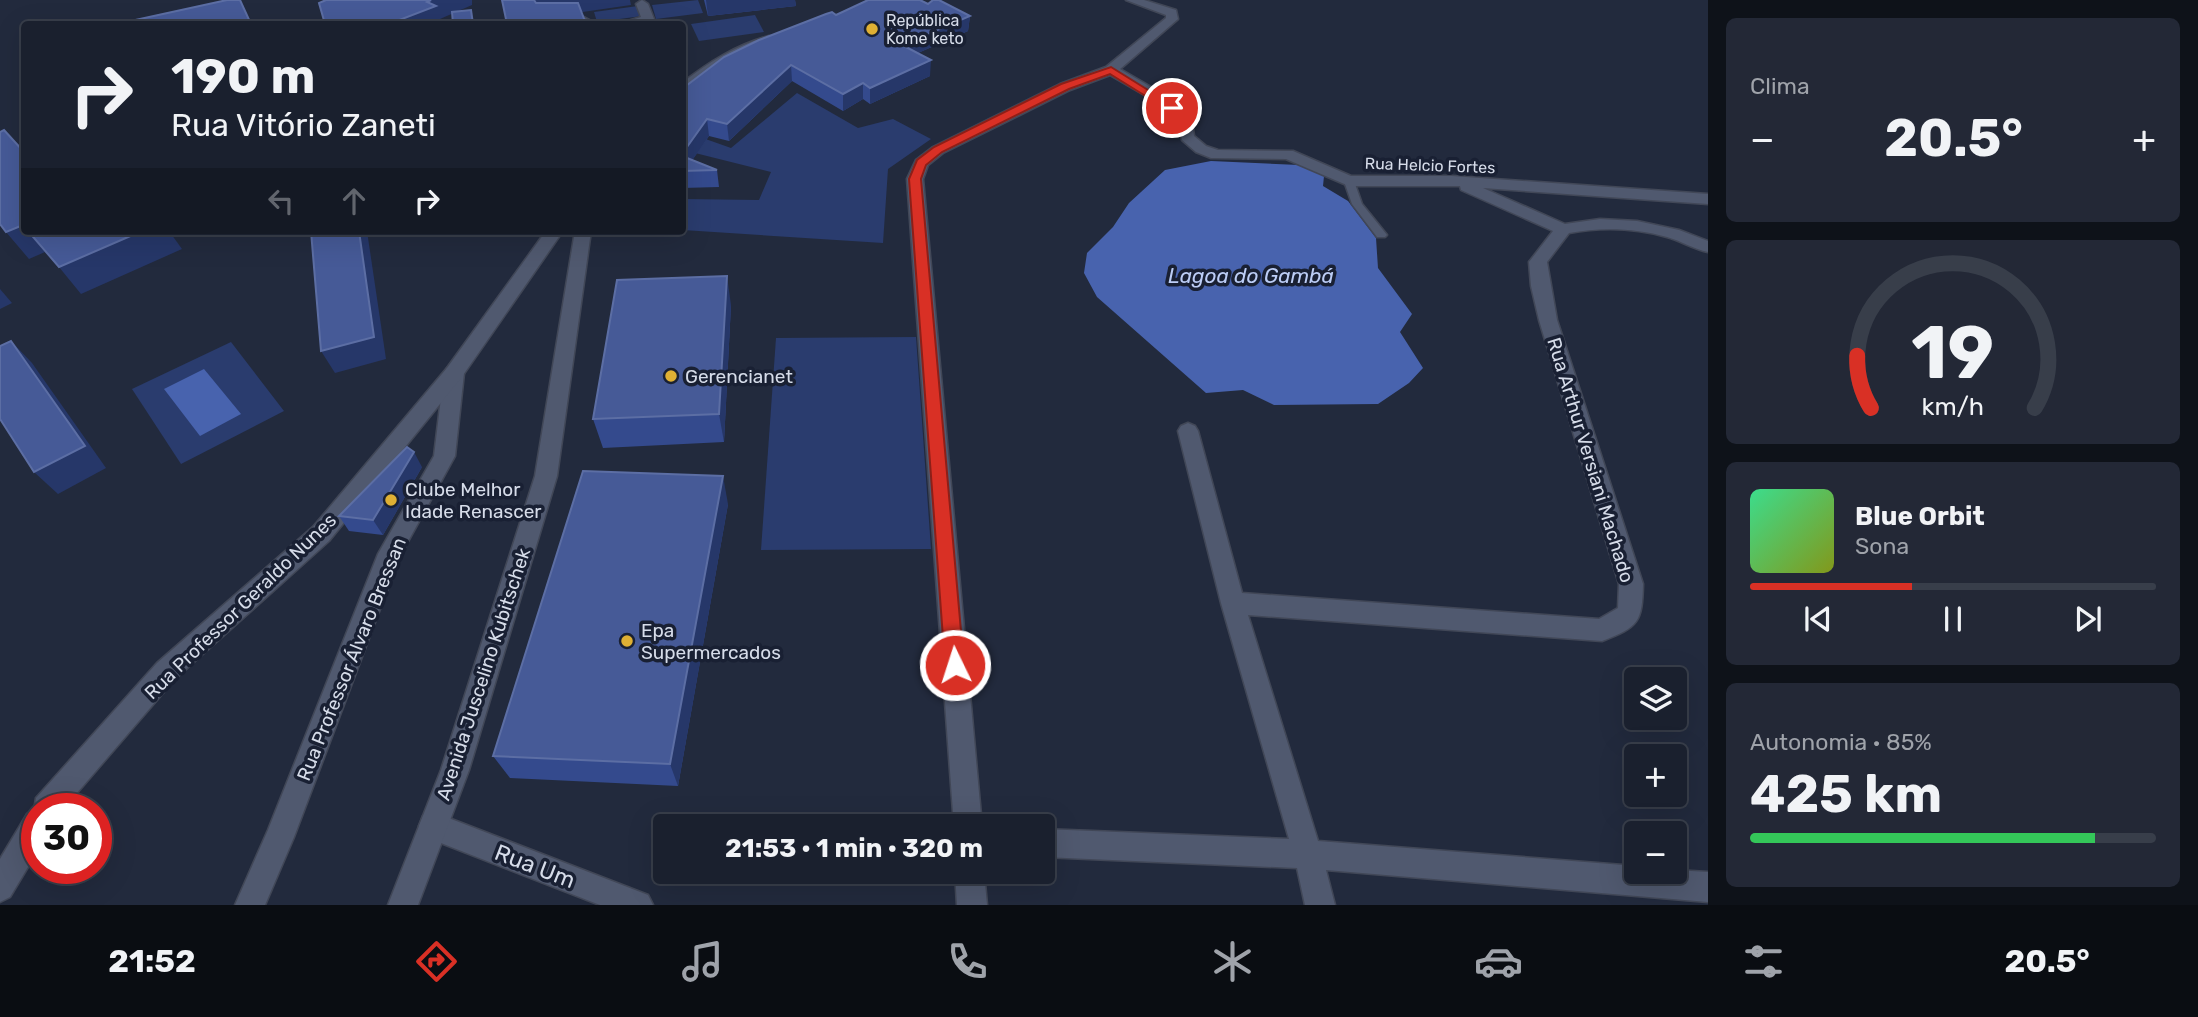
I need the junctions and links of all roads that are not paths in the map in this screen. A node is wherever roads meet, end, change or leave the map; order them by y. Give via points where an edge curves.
1 (1132, 0) edge
2 (642, 4) dead end
3 (567, 21) edge
4 (584, 21) edge
5 (642, 21) edge
6 (776, 38) edge
7 (1111, 70) junction
8 (686, 87) edge
9 (1349, 181) junction
10 (1452, 181) junction
11 (1708, 199) edge
12 (1563, 229) junction
13 (1381, 234) dead end
14 (552, 235) edge
15 (582, 235) edge
16 (1708, 247) edge
17 (454, 373) junction
18 (1188, 430) dead end
19 (1233, 603) junction
20 (59, 793) edge
21 (967, 814) edge
22 (433, 826) junction
23 (1055, 843) edge
24 (21, 851) edge
25 (1308, 854) junction
26 (971, 884) edge
27 (0, 887) edge
28 (1708, 887) edge
29 (250, 905) edge
30 (403, 905) edge
31 (638, 905) edge
32 (972, 905) edge
33 (1320, 905) edge

1 - 7 street via 1160,7 1172,13 1172,19
2 - 5 street via 648,19
3 - 4 street
6 - 8 street via 741,48
7 - 9 street, Rua Helcio Fortes via 1186,118 1187,137 1201,149 1216,155 1288,154
7 - 21 street via 1065,87 938,150 921,163 915,179
9 - 10 street, Rua Helcio Fortes
9 - 13 lane via 1357,204
10 - 11 street, Rua Helcio Fortes
10 - 12 street
12 - 16 street via 1604,223 1651,229
12 - 19 street, Rua Arthur Versiani Machado via 1538,262 1540,286 1631,584 1630,614 1602,630
14 - 17 street, Rua Professor Geraldo Nunes
15 - 22 street, Avenida Juscelino Kubitschek via 546,476 455,770
17 - 20 street, Rua Professor Geraldo Nunes via 321,534 166,671
17 - 29 street, Rua Professor Álvaro Bressan via 444,456 389,554
18 - 19 street
19 - 25 street
22 - 30 street, Avenida Juscelino Kubitschek
22 - 31 street, Rua Um
23 - 25 street
24 - 27 street
25 - 28 street
25 - 33 street
26 - 32 street

